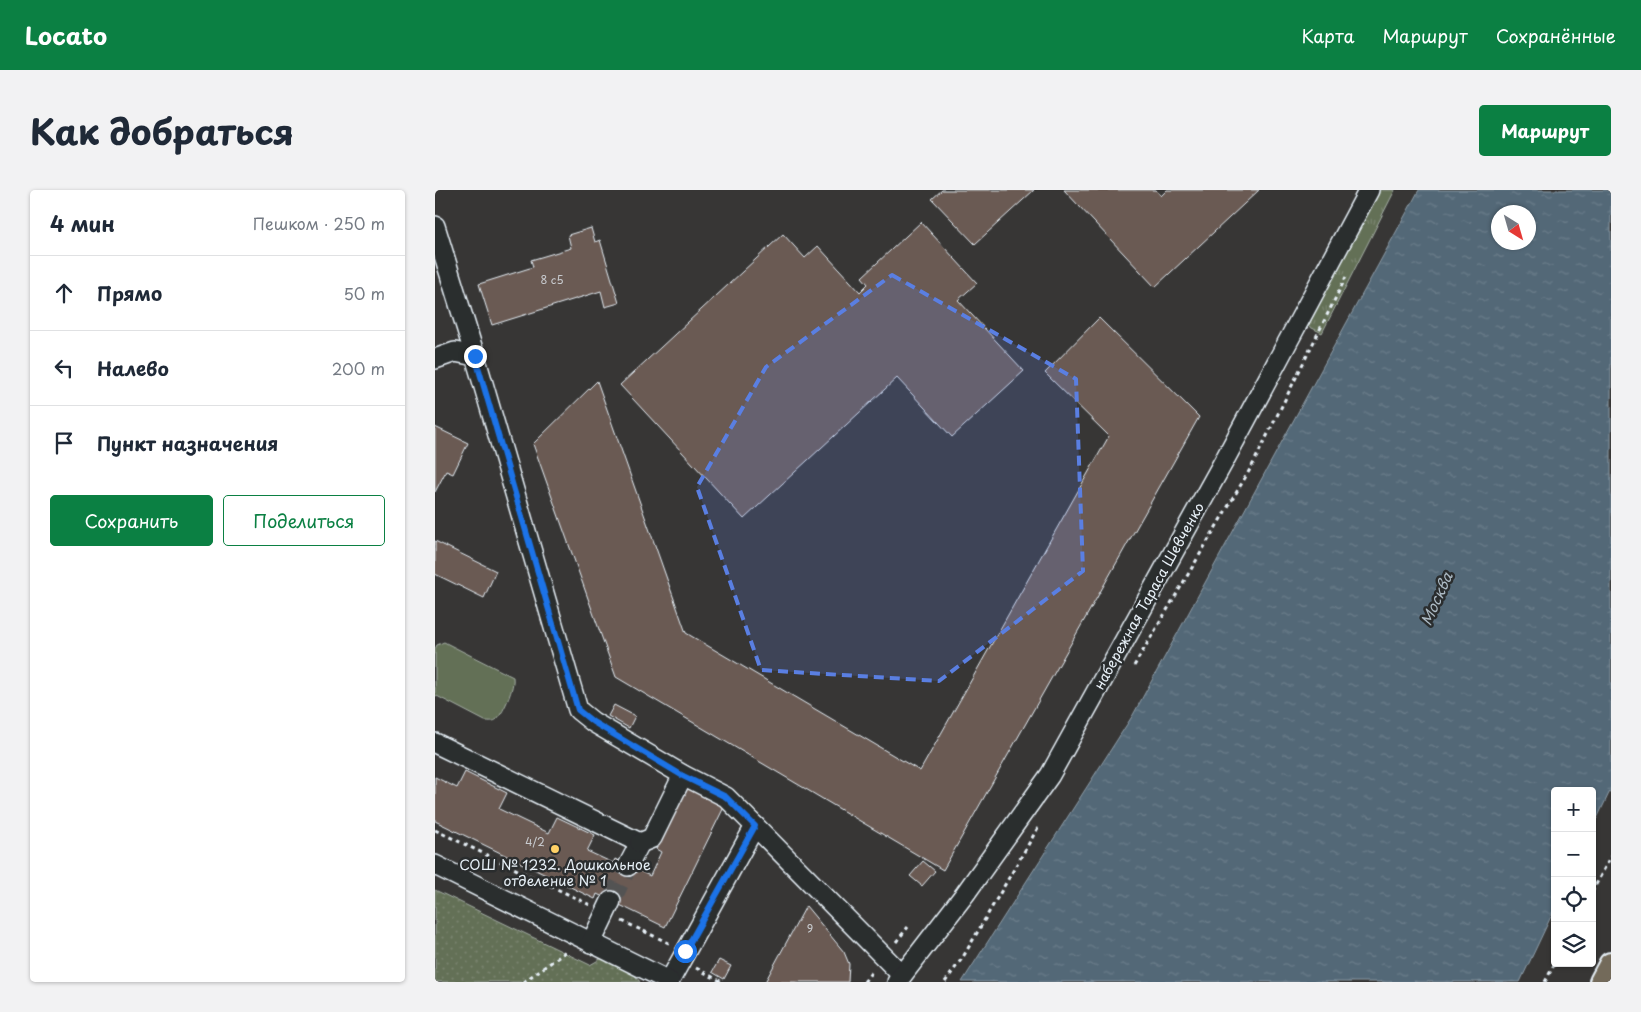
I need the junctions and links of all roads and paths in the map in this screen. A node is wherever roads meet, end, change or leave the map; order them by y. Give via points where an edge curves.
1 (1369, 190) edge
2 (435, 226) edge
3 (475, 356) junction
4 (435, 359) edge
5 (435, 743) edge
6 (683, 776) junction
7 (755, 826) junction
8 (435, 830) edge
9 (640, 842) junction
10 (1611, 856) edge
11 (435, 865) edge
12 (628, 866) tunnel mouth
13 (1596, 884) edge
14 (608, 907) junction
15 (591, 942) junction
16 (682, 956) junction
17 (963, 957) dead end
18 (1611, 965) edge
19 (1553, 967) edge
20 (899, 979) edge
21 (669, 982) edge
22 (722, 982) edge
23 (945, 982) edge
24 (1545, 982) edge
25 (1602, 982) edge

1 - 20 street, набережная Тараса Шевченко via 1225,462 1050,775
2 - 3 street
3 - 4 street via 455,352
3 - 6 street via 578,710
5 - 9 street
6 - 7 street via 726,797
6 - 9 street via 652,838
7 - 16 street
7 - 20 street
8 - 14 path
9 - 12 street
10 - 13 path
11 - 15 street
14 - 15 street
14 - 16 path
15 - 21 street
16 - 21 street
16 - 22 path
17 - 23 path
18 - 25 main road
19 - 24 path

